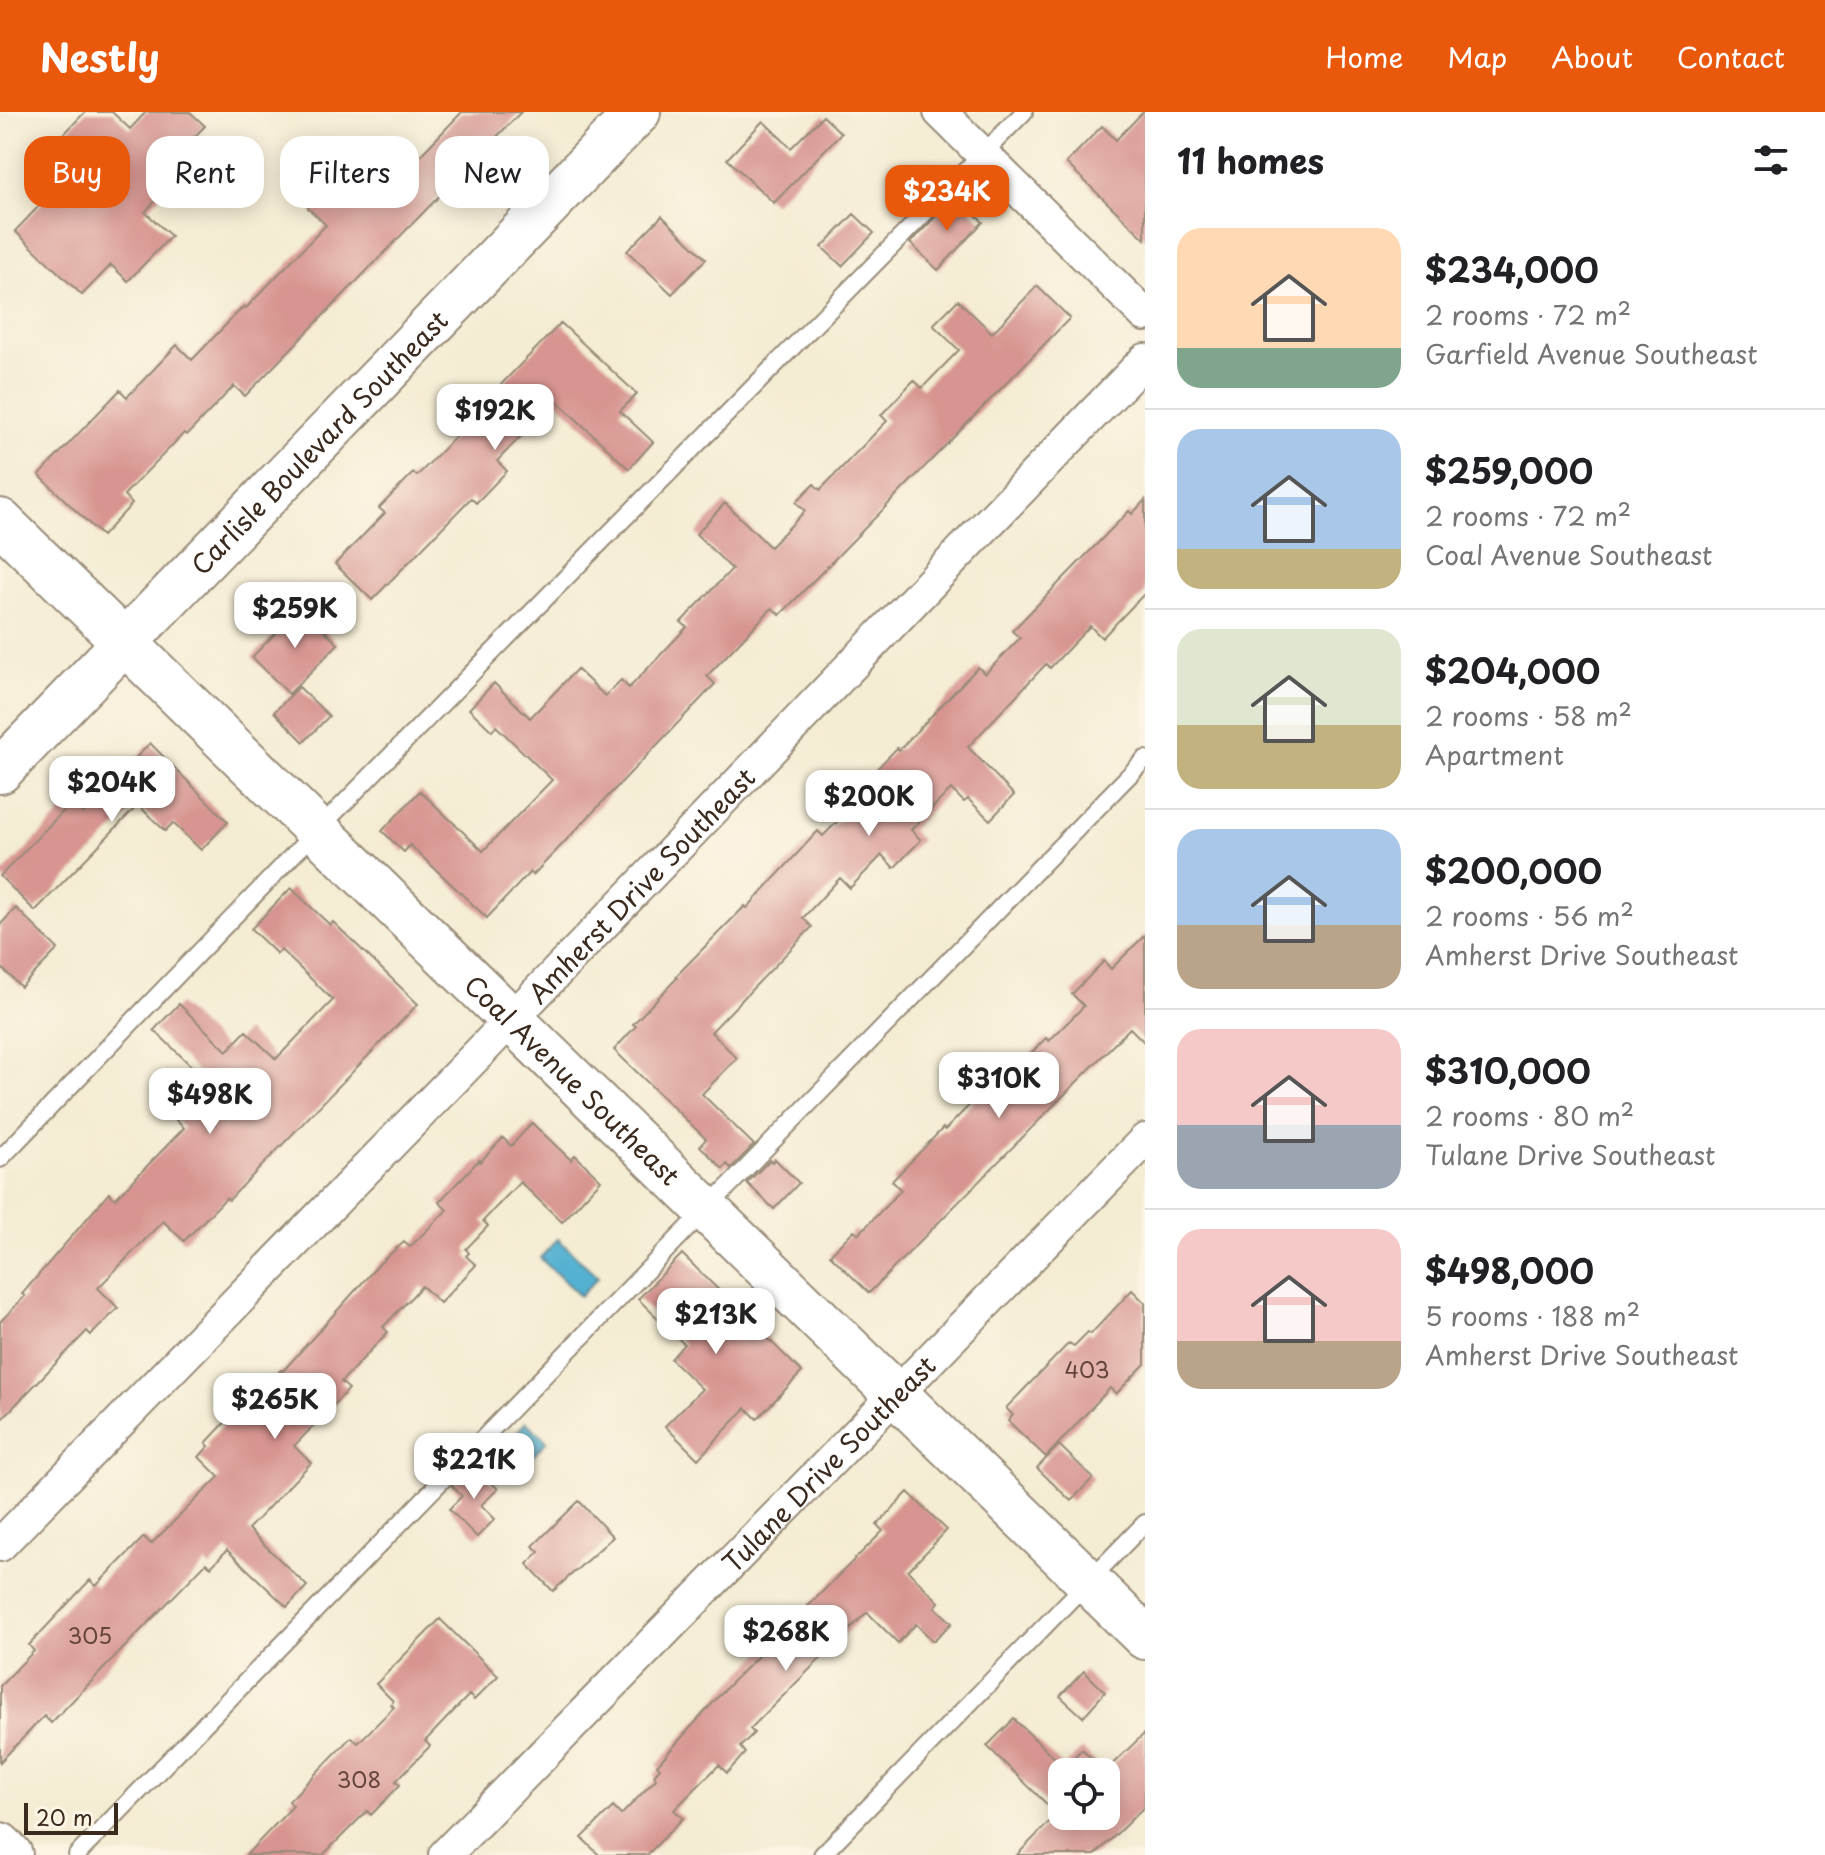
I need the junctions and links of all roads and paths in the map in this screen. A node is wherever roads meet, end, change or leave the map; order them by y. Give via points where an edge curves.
1 (638, 112) edge
2 (940, 112) edge
3 (1024, 112) edge
4 (984, 154) junction
5 (1145, 315) edge
6 (1145, 360) edge
7 (0, 521) edge
8 (124, 643) junction
9 (1145, 759) edge
10 (0, 771) edge
11 (317, 832) junction
12 (510, 1020) junction
13 (1145, 1140) edge
14 (0, 1159) edge
15 (705, 1210) junction
16 (896, 1396) junction
17 (1145, 1523) edge
18 (0, 1545) edge
19 (1088, 1582) junction
20 (1145, 1637) edge
21 (0, 1845) edge
22 (10, 1855) edge
23 (77, 1855) edge
24 (445, 1855) edge
25 (822, 1855) edge

1 - 8 main road, Carlisle Boulevard Southeast
2 - 4 street
3 - 4 lane
4 - 5 street
4 - 11 lane
6 - 12 street, Amherst Drive Southeast
7 - 8 main road, Coal Avenue Southeast
8 - 10 main road, Carlisle Boulevard Southeast
8 - 11 main road, Coal Avenue Southeast
9 - 15 lane
11 - 12 main road, Coal Avenue Southeast
11 - 14 lane
12 - 15 main road, Coal Avenue Southeast
12 - 18 street, Amherst Drive Southeast
13 - 16 street, Tulane Drive Southeast
15 - 16 main road, Coal Avenue Southeast
15 - 23 lane
16 - 19 main road, Coal Avenue Southeast
16 - 24 street, Tulane Drive Southeast
17 - 19 lane
19 - 20 main road, Coal Avenue Southeast
19 - 25 lane
21 - 22 main road

